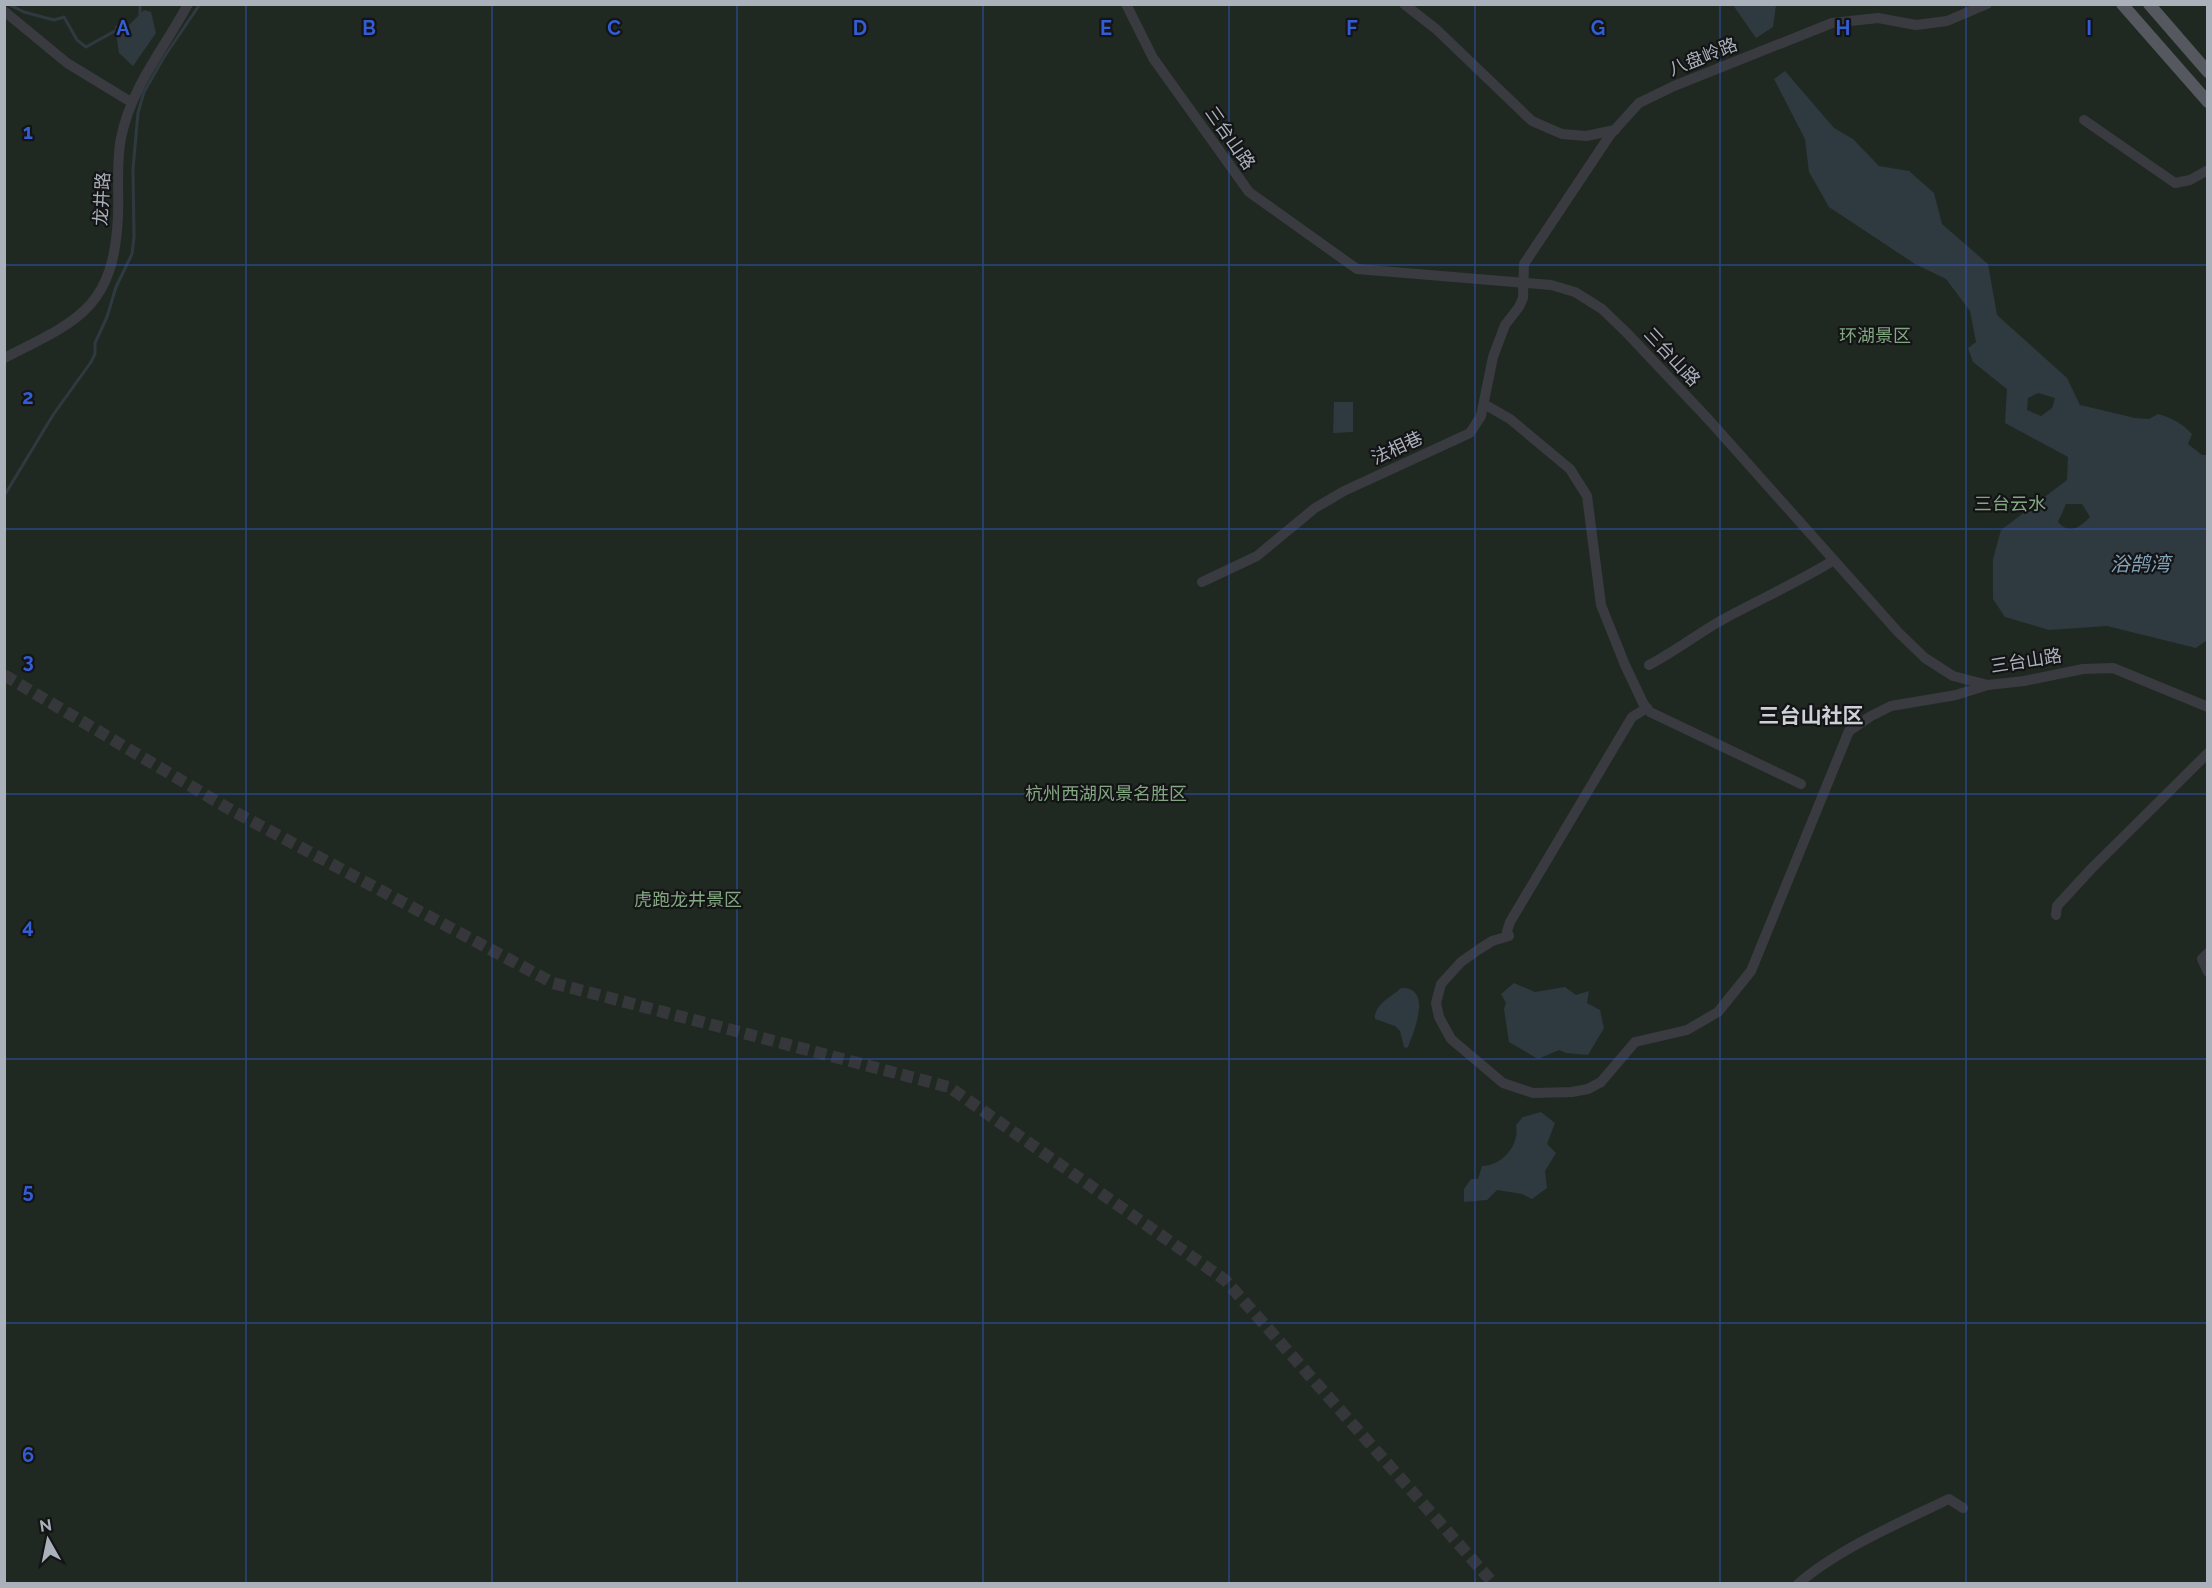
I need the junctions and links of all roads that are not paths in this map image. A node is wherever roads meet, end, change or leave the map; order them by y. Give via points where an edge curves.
1 (189, 4) edge
2 (1126, 4) edge
3 (1404, 4) edge
4 (1987, 4) edge
5 (2122, 4) edge
6 (2149, 4) edge
7 (4, 11) edge
8 (2208, 72) edge
9 (131, 102) junction
10 (2208, 102) edge
11 (2084, 120) dead end
12 (1615, 130) junction
13 (2208, 170) edge
14 (1523, 281) junction
15 (4, 358) edge
16 (1484, 404) junction
17 (1834, 560) junction
18 (1202, 582) dead end
19 (1649, 665) dead end
20 (1988, 685) junction
21 (2208, 707) edge
22 (1647, 708) junction
23 (2208, 753) edge
24 (1801, 784) dead end
25 (2056, 915) dead end
26 (2208, 953) edge
27 (2208, 972) edge
28 (1963, 1508) dead end
29 (1798, 1584) edge

1 - 9 street, 龙井路
2 - 14 street, 三台山路 via 1153,58 1249,192 1357,269
3 - 12 street via 1436,29 1532,121 1562,134 1586,136
4 - 12 street, 八盘岭路 via 1947,21 1916,25 1878,18 1832,23 1647,99
5 - 10 main road
6 - 8 main road
7 - 9 street via 67,63
9 - 15 street, 龙井路 via 121,140 116,240 103,288 78,318
11 - 13 street via 2175,183
12 - 14 street, 八盘岭路 via 1524,264
14 - 16 street, 法相巷 via 1519,307 1505,325 1493,357
14 - 17 street, 三台山路 via 1575,292 1602,309 1709,420
16 - 18 street, 法相巷 via 1481,417 1470,432 1344,491 1315,508 1257,556
16 - 22 street via 1510,419 1570,469 1587,496 1601,605
17 - 19 street via 1720,621
17 - 20 street, 三台山路 via 1925,658 1953,676
20 - 21 street, 三台山路 via 2083,669 2113,668
20 - 22 street via 1956,695 1891,706 1849,731 1751,971 1718,1012 1688,1030 1635,1042 1601,1082 1588,1089 1533,1093 1503,1083 1451,1039 1436,1003 1441,984 1461,962 1492,941 1509,936 1510,922 1632,717
22 - 24 street
23 - 25 street via 2091,868 2057,906
26 - 27 street via 2202,959
28 - 29 street via 1949,1499 1816,1568

